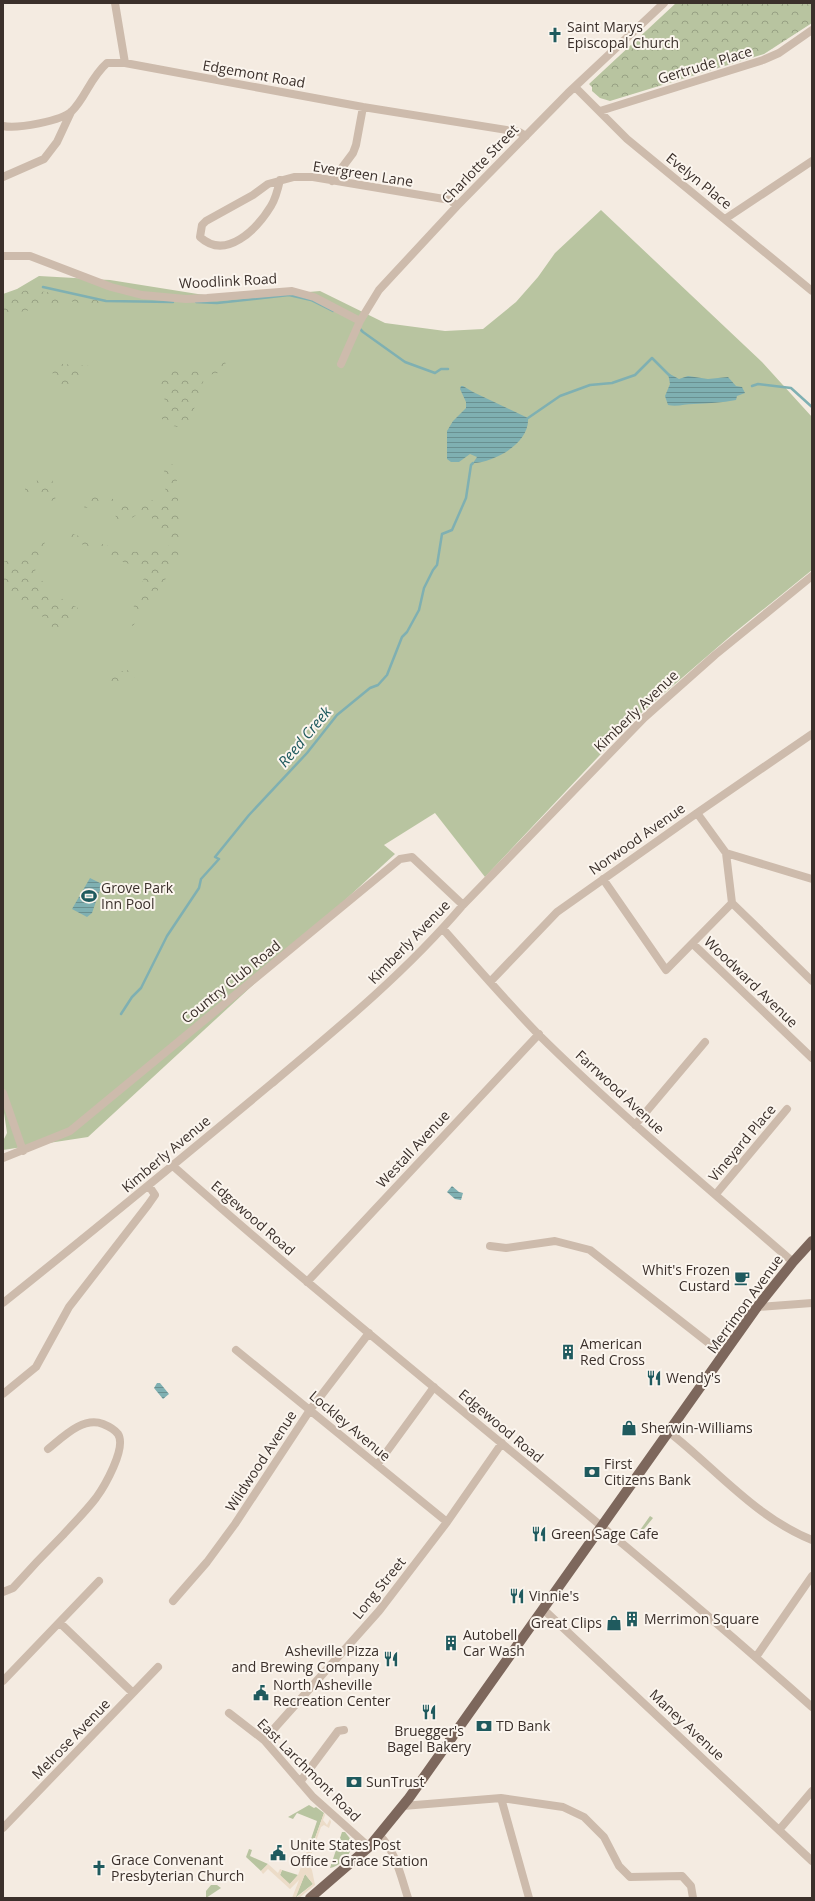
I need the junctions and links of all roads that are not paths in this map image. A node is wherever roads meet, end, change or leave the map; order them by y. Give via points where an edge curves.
1 (115, 3) edge
2 (664, 3) edge
3 (812, 30) edge
4 (125, 63) junction
5 (575, 87) junction
6 (363, 107) junction
7 (600, 111) junction
8 (71, 112) junction
9 (3, 126) edge
10 (526, 136) junction
11 (812, 161) edge
12 (3, 177) edge
13 (280, 180) junction
14 (332, 181) junction
15 (457, 206) junction
16 (725, 219) junction
17 (3, 256) edge
18 (812, 291) edge
19 (360, 321) junction
20 (341, 364) dead end
21 (812, 576) edge
22 (812, 734) edge
23 (697, 812) junction
24 (726, 853) junction
25 (603, 879) junction
26 (812, 879) edge
27 (732, 903) junction
28 (463, 905) junction
29 (443, 929) junction
30 (693, 944) junction
31 (812, 980) edge
32 (490, 982) junction
33 (539, 1034) junction
34 (705, 1042) dead end
35 (812, 1058) edge
36 (3, 1093) edge
37 (787, 1109) dead end
38 (635, 1125) junction
39 (23, 1151) junction
40 (3, 1158) edge
41 (173, 1166) junction
42 (149, 1186) junction
43 (716, 1194) junction
44 (812, 1241) edge
45 (490, 1246) dead end
46 (793, 1262) junction
47 (307, 1282) junction
48 (3, 1303) edge
49 (812, 1303) edge
50 (757, 1307) junction
51 (369, 1333) junction
52 (236, 1350) dead end
53 (724, 1355) junction
54 (434, 1387) junction
55 (3, 1394) edge
56 (310, 1410) junction
57 (669, 1432) junction
58 (502, 1443) junction
59 (48, 1449) dead end
60 (377, 1465) junction
61 (447, 1522) junction
62 (602, 1526) junction
63 (812, 1540) edge
64 (812, 1576) edge
65 (99, 1581) dead end
66 (3, 1592) edge
67 (173, 1601) dead end
68 (543, 1609) junction
69 (60, 1623) junction
70 (756, 1657) junction
71 (158, 1667) dead end
72 (3, 1681) edge
73 (133, 1693) junction
74 (812, 1706) edge
75 (230, 1713) dead end
76 (344, 1730) dead end
77 (264, 1740) junction
78 (300, 1782) junction
79 (812, 1791) edge
80 (501, 1798) junction
81 (403, 1806) junction
82 (3, 1828) edge
83 (779, 1830) junction
84 (379, 1835) junction
85 (369, 1847) junction
86 (812, 1861) edge
87 (310, 1898) edge
88 (408, 1898) edge
89 (530, 1898) edge
90 (693, 1898) edge

1 - 4 street
2 - 5 street, Charlotte Street
3 - 7 street, Gertrude Place via 779,53 763,60
4 - 6 street, Edgemont Road
4 - 8 street, Edgemont Road via 107,63 97,72
5 - 7 street, Evelyn Place
5 - 10 street, Charlotte Street
6 - 10 street, Edgemont Road via 519,132
6 - 14 street via 353,153
7 - 16 street, Evelyn Place via 626,139
8 - 9 street via 26,127
8 - 12 street, Edgemont Road via 57,142 44,160
10 - 15 street, Charlotte Street
11 - 16 street
13 - 13 street, Evergreen Lane via 271,206 244,237 223,246 206,242 200,237 202,225 268,184
13 - 14 street, Evergreen Lane via 313,177
14 - 15 street, Evergreen Lane via 450,200
15 - 19 street, Charlotte Street via 379,290
16 - 18 street, Evelyn Place
17 - 19 street, Woodlink Road via 30,256 111,287 142,295 186,299 292,291 314,297
19 - 20 street, Charlotte Street
21 - 28 street, Kimberly Avenue via 715,655 644,718
22 - 23 street, Norwood Avenue
23 - 24 street
23 - 25 street, Norwood Avenue
24 - 26 street
24 - 27 street
25 - 30 street, Woodward Avenue via 666,970
25 - 32 street, Norwood Avenue via 557,912
27 - 30 street
27 - 31 street
28 - 29 street, Kimberly Avenue
28 - 39 street, Country Club Road via 412,857 400,859 70,1131
29 - 32 street, Farrwood Avenue
29 - 41 street, Kimberly Avenue via 372,999
30 - 35 street, Woodward Avenue
32 - 33 street, Farrwood Avenue
33 - 38 street, Farrwood Avenue
33 - 47 street, Westall Avenue
34 - 38 street
36 - 39 street
37 - 43 street, Vineyard Place
38 - 43 street, Farrwood Avenue
39 - 40 street, Country Club Road
41 - 42 street, Kimberly Avenue
41 - 47 street, Edgewood Road
42 - 48 street, Kimberly Avenue
42 - 55 street via 155,1195 152,1200 69,1307 36,1368
43 - 46 street, Farrwood Avenue
44 - 46 main road, Merrimon Avenue
45 - 53 street via 506,1248 555,1241 590,1250
46 - 50 main road, Merrimon Avenue
47 - 51 street, Edgewood Road
49 - 50 street
50 - 53 main road, Merrimon Avenue
51 - 54 street, Edgewood Road
51 - 56 street, Wildwood Avenue
52 - 56 street, Lockley Avenue
53 - 57 main road, Merrimon Avenue
54 - 58 street, Edgewood Road
54 - 60 street
56 - 60 street, Lockley Avenue
56 - 67 street, Wildwood Avenue via 235,1524 207,1562
57 - 62 main road, Merrimon Avenue
57 - 63 street via 748,1502 796,1533
58 - 61 street, Long Street
58 - 62 street, Edgewood Road
59 - 66 street via 74,1429 96,1421 118,1434 120,1443 119,1453 109,1477 96,1499 13,1588
60 - 61 street, Lockley Avenue
61 - 77 street, Long Street via 379,1611
62 - 68 main road, Merrimon Avenue
62 - 70 street, Edgewood Road
64 - 70 street
65 - 69 street
68 - 81 main road, Merrimon Avenue
68 - 83 street, Maney Avenue
69 - 72 street
69 - 73 street
70 - 74 street, Edgewood Road
71 - 73 street, Melrose Avenue
73 - 82 street, Melrose Avenue
75 - 77 street, East Larchmont Road
76 - 78 street via 338,1731
77 - 78 street, East Larchmont Road
78 - 85 street, East Larchmont Road via 313,1797
79 - 83 street
80 - 81 street
80 - 89 street
80 - 90 street via 563,1807 584,1817 604,1838 619,1866 630,1877 682,1876 691,1886
81 - 84 main road, Merrimon Avenue
83 - 86 street, Maney Avenue
84 - 85 main road, Merrimon Avenue
84 - 88 street via 396,1861
85 - 87 main road, Merrimon Avenue

